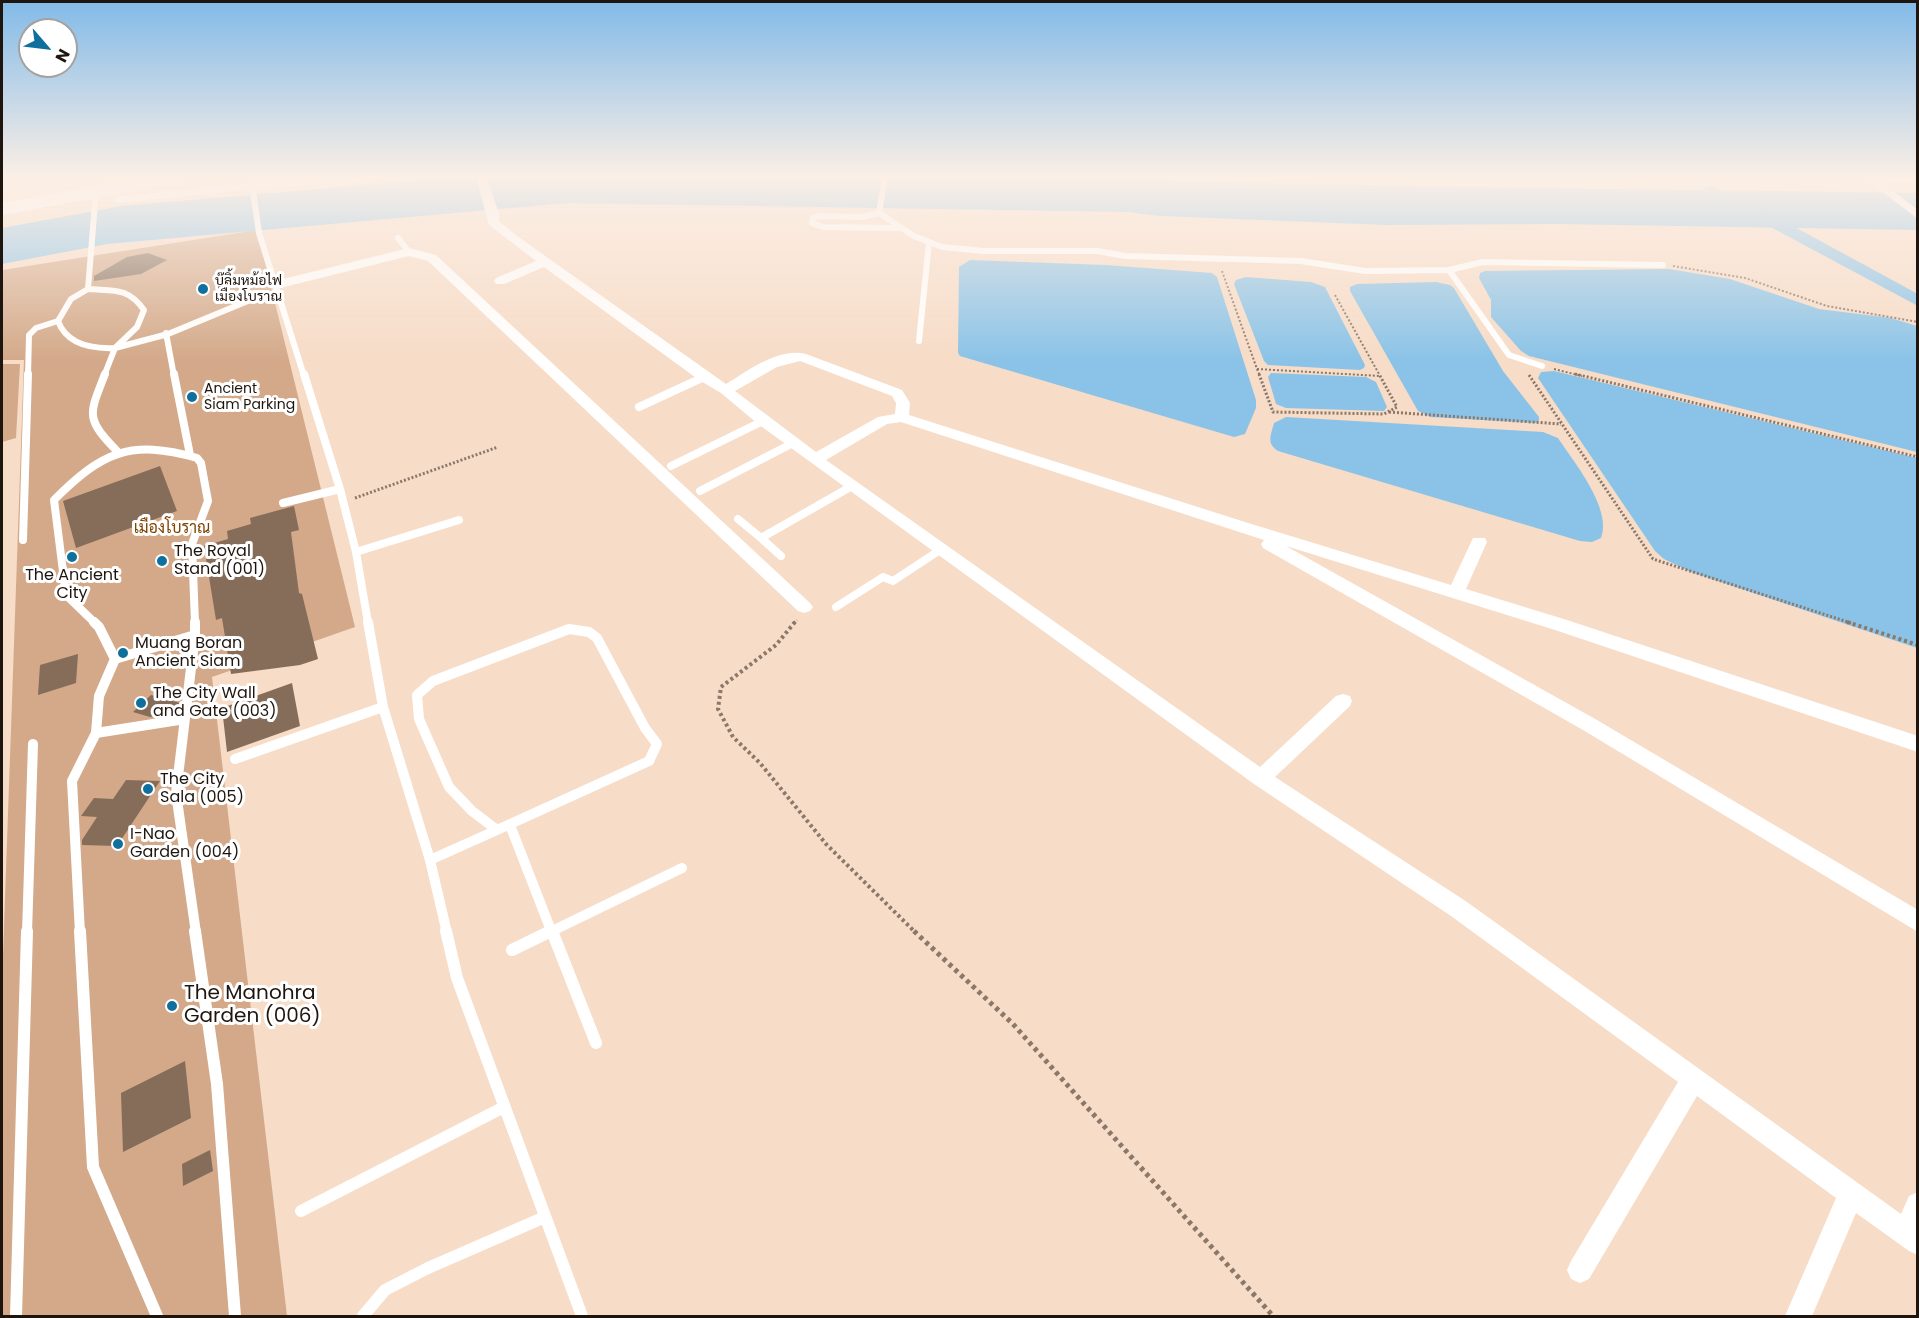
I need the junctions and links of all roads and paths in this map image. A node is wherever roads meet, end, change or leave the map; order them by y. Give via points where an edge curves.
1 (398, 238) dead end
2 (90, 239) edge
3 (261, 239) edge
4 (512, 239) edge
5 (922, 239) edge
6 (929, 242) junction
7 (409, 252) junction
8 (1218, 259) junction
9 (547, 261) junction
10 (1663, 265) joint
11 (1449, 270) junction
12 (500, 281) dead end
13 (88, 289) junction
14 (277, 290) junction
15 (1335, 295) dead end
16 (58, 321) junction
17 (1917, 322) edge
18 (166, 333) junction
19 (919, 341) dead end
20 (115, 348) junction
21 (1518, 360) junction
22 (1542, 366) joint
23 (1257, 369) junction
24 (1379, 374) junction
25 (704, 377) junction
26 (726, 390) junction
27 (639, 407) dead end
28 (1388, 412) junction
29 (902, 417) junction
30 (763, 421) junction
31 (1562, 424) junction
32 (793, 443) junction
33 (498, 447) dead end
34 (117, 451) junction
35 (190, 455) junction
36 (1917, 457) edge
37 (816, 459) junction
38 (671, 466) dead end
39 (852, 486) junction
40 (340, 489) junction
41 (700, 491) dead end
42 (343, 502) junction
43 (283, 503) dead end
44 (738, 519) dead end
45 (459, 520) dead end
46 (1239, 526) junction
47 (761, 538) junction
48 (23, 540) dead end
49 (1479, 542) dead end
50 (940, 550) junction
51 (356, 552) junction
52 (781, 556) dead end
53 (1456, 592) junction
54 (804, 607) joint
55 (836, 607) dead end
56 (195, 635) junction
57 (1917, 645) edge
58 (115, 659) junction
59 (1343, 701) dead end
60 (383, 707) junction
61 (185, 719) junction
62 (96, 733) junction
63 (33, 744) dead end
64 (1917, 744) edge
65 (235, 759) dead end
66 (1261, 778) junction
67 (510, 825) junction
68 (498, 831) junction
69 (430, 860) junction
70 (682, 868) dead end
71 (1917, 922) edge
72 (551, 930) junction
73 (512, 950) dead end
74 (596, 1043) dead end
75 (1693, 1079) junction
76 (504, 1107) junction
77 (1851, 1194) junction
78 (1917, 1204) edge
79 (301, 1211) dead end
80 (545, 1217) junction
81 (1911, 1237) edge
82 (1580, 1270) dead end
83 (16, 1317) edge
84 (157, 1317) edge
85 (235, 1317) edge
86 (363, 1317) edge
87 (582, 1317) edge
88 (1273, 1317) edge
89 (1798, 1317) edge

1 - 7 lane
2 - 13 lane
3 - 14 lane
4 - 9 street
5 - 6 lane
6 - 8 lane via 984,251 1098,251 1125,256
6 - 19 lane
7 - 14 street
7 - 54 street via 432,258
8 - 11 lane via 1302,261 1365,271
8 - 23 path
9 - 12 street
9 - 25 street
10 - 11 lane via 1483,262
10 - 17 path via 1745,278 1827,306
11 - 21 lane via 1509,355
13 - 16 lane via 71,299
13 - 20 lane via 119,291 135,297 144,310 137,327
14 - 18 lane
14 - 40 lane
15 - 24 path
16 - 20 lane via 67,338 88,346
16 - 48 lane via 36,328 29,335
18 - 20 lane
18 - 35 lane
20 - 34 lane via 92,406 96,429
21 - 22 lane
21 - 31 path
22 - 36 path
23 - 24 path
23 - 28 path via 1273,412
24 - 28 path via 1397,407
25 - 26 street
25 - 27 lane
26 - 29 street via 770,366 801,357 897,393 903,403
26 - 30 street
28 - 31 path
29 - 37 street via 883,420
29 - 46 street
30 - 32 street
30 - 38 lane
31 - 57 path via 1653,559
32 - 37 street
32 - 41 lane
33 - 42 path
34 - 35 lane via 149,447
34 - 58 lane via 78,474 54,500 66,595 99,627
35 - 56 lane via 201,462 208,501 192,544
37 - 39 street
39 - 47 lane
39 - 50 street
40 - 42 lane
40 - 43 lane
42 - 51 lane
44 - 47 lane
45 - 51 lane
46 - 53 street
46 - 71 street via 1590,724
47 - 52 lane
49 - 53 street
50 - 55 lane via 894,580 883,578
50 - 66 street
51 - 60 lane
53 - 64 street
54 - 88 path via 794,626 776,645 721,687 718,709 733,737 760,763 826,843 1013,1024
56 - 58 lane
56 - 61 lane
58 - 62 lane via 99,696
59 - 66 street
60 - 65 lane
60 - 69 lane
61 - 62 lane
61 - 85 lane via 176,793 217,1083
62 - 84 lane via 72,781 93,1167
63 - 83 lane
66 - 75 street via 1460,909
67 - 68 lane
67 - 68 lane via 649,762 657,744 597,639 589,632 569,629 558,633 433,681 417,695 419,719 449,787
67 - 72 lane
68 - 69 lane
69 - 76 lane via 457,978
70 - 72 lane
72 - 73 lane
72 - 74 lane
75 - 77 street
75 - 82 street
76 - 79 lane
76 - 80 lane
77 - 81 street
77 - 89 street
78 - 81 street
80 - 86 lane via 385,1290
80 - 87 lane

